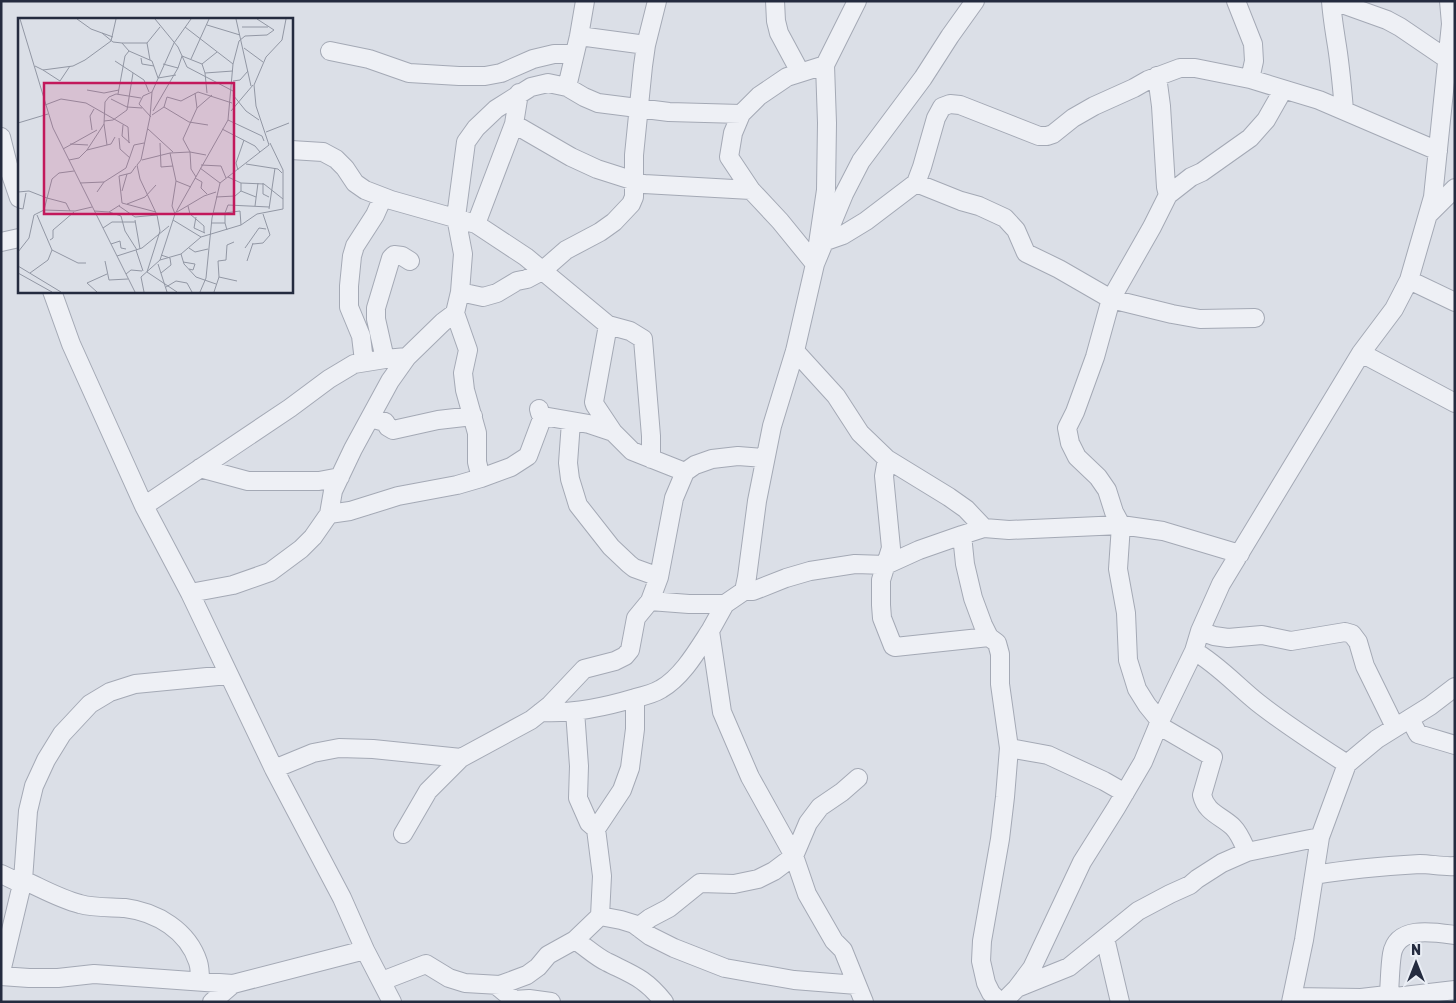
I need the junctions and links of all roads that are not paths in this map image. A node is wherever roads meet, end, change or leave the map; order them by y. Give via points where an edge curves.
1 (585, 1) edge
2 (658, 1) edge
3 (775, 1) edge
4 (858, 1) edge
5 (975, 1) edge
6 (1236, 1) edge
7 (1332, 1) edge
8 (1449, 1) edge
9 (579, 36) junction
10 (646, 45) junction
11 (330, 52) dead end
12 (574, 54) junction
13 (1447, 59) junction
14 (825, 65) junction
15 (800, 72) junction
16 (1157, 76) junction
17 (1250, 79) junction
18 (568, 87) junction
19 (1283, 90) junction
20 (1449, 92) edge
21 (519, 93) junction
22 (639, 109) junction
23 (1344, 110) junction
24 (741, 114) junction
25 (514, 124) junction
26 (1, 137) edge
27 (292, 150) edge
28 (1438, 151) junction
29 (14, 165) edge
30 (633, 181) junction
31 (916, 183) junction
32 (1455, 188) edge
33 (751, 190) junction
34 (18, 191) edge
35 (1168, 195) junction
36 (383, 196) junction
37 (1429, 214) junction
38 (456, 218) junction
39 (476, 224) junction
40 (18, 238) edge
41 (1, 242) edge
42 (824, 242) junction
43 (410, 261) dead end
44 (814, 264) junction
45 (542, 271) junction
46 (1409, 280) junction
47 (52, 292) edge
48 (460, 292) junction
49 (1111, 299) junction
50 (1455, 302) edge
51 (455, 313) junction
52 (1255, 318) dead end
53 (608, 325) junction
54 (795, 351) junction
55 (1360, 354) junction
56 (407, 357) junction
57 (384, 359) junction
58 (364, 361) junction
59 (1455, 403) edge
60 (473, 416) junction
61 (370, 418) junction
62 (571, 422) junction
63 (613, 432) junction
64 (765, 458) junction
65 (651, 459) junction
66 (886, 459) junction
67 (200, 468) junction
68 (685, 472) junction
69 (340, 477) junction
70 (481, 478) junction
71 (144, 506) junction
72 (329, 514) junction
73 (1121, 525) junction
74 (984, 528) junction
75 (962, 535) junction
76 (1240, 554) junction
77 (886, 565) junction
78 (659, 577) junction
79 (744, 591) junction
80 (190, 593) junction
81 (650, 601) junction
82 (725, 604) junction
83 (710, 631) junction
84 (1200, 631) junction
85 (989, 637) junction
86 (1194, 651) junction
87 (228, 675) junction
88 (1455, 687) edge
89 (635, 698) junction
90 (575, 711) junction
91 (541, 712) junction
92 (1159, 723) junction
93 (1403, 723) junction
94 (1455, 745) edge
95 (1009, 748) junction
96 (461, 758) junction
97 (1346, 764) junction
98 (274, 770) junction
99 (858, 778) dead end
100 (1125, 793) junction
101 (596, 829) junction
102 (403, 834) dead end
103 (1320, 837) junction
104 (1247, 852) junction
105 (794, 856) junction
106 (1455, 866) edge
107 (1, 874) edge
108 (1315, 875) junction
109 (23, 882) junction
110 (600, 916) junction
111 (638, 927) junction
112 (1455, 935) edge
113 (1105, 938) junction
114 (575, 940) junction
115 (365, 950) junction
116 (1, 974) edge
117 (200, 982) junction
118 (382, 982) junction
119 (233, 984) junction
120 (496, 985) junction
121 (857, 985) junction
122 (1017, 988) junction
123 (1455, 990) edge
124 (1387, 998) edge
125 (1292, 999) edge
126 (212, 1002) edge
127 (392, 1002) edge
128 (551, 1002) edge
129 (664, 1002) edge
130 (864, 1002) edge
131 (1002, 1002) edge
132 (1120, 1002) edge

1 - 9 street
2 - 10 street
3 - 15 street via 779,33
4 - 14 street
5 - 42 street via 861,161
6 - 17 street via 1253,44
7 - 13 street via 1387,20
7 - 23 street
8 - 13 street via 1451,24
9 - 10 street
9 - 12 street
10 - 22 street
11 - 12 street via 369,59 409,73 459,76 485,76 533,59
12 - 18 street
13 - 20 street
14 - 15 street
14 - 44 street via 826,190
15 - 24 street via 759,96
16 - 17 street via 1180,68 1195,68
16 - 31 street via 1094,106 1047,136 1039,136 960,105 942,107
16 - 35 street
17 - 19 street
18 - 21 street via 548,83
18 - 22 street via 598,103
19 - 23 street
19 - 35 street via 1266,120 1250,138
20 - 28 street
21 - 25 street
21 - 38 street via 496,109 466,142
22 - 24 street
22 - 30 street
23 - 28 street
24 - 33 street via 733,133 729,157
25 - 30 street via 597,170
25 - 39 street
26 - 29 street
27 - 36 street via 323,152 345,168 355,184
28 - 37 street
29 - 34 street
30 - 33 street
30 - 45 street via 631,204 614,222 566,250
31 - 42 street via 843,236
31 - 49 street via 1005,218 1016,230 1026,253
32 - 37 street
33 - 44 street
35 - 49 street
36 - 38 street
36 - 58 street via 375,215 354,246 352,256 349,307 361,336
37 - 46 street
38 - 39 street
38 - 48 street via 463,254
39 - 45 street
40 - 41 street
42 - 44 street
43 - 57 street via 402,256 391,258 378,300 376,319
44 - 54 street
45 - 48 street via 483,297
45 - 53 street
46 - 50 street
46 - 55 street via 1394,309
47 - 71 street via 71,344
48 - 51 street
49 - 52 street via 1200,319
49 - 73 street via 1095,357 1067,428 1076,457 1098,477
51 - 56 street
51 - 60 street via 468,350 463,373
53 - 63 street via 594,402
53 - 65 street via 630,331 643,339
54 - 64 street
54 - 66 street via 836,396 860,433
55 - 59 street
55 - 76 street
56 - 57 street
56 - 61 street via 390,380
57 - 58 street
58 - 67 street via 329,379
60 - 61 street via 393,430 386,422
60 - 70 street
61 - 69 street
62 - 63 street
62 - 70 street via 541,413 528,456
62 - 78 street via 569,472 578,505 629,564
63 - 65 street via 632,451
64 - 68 street via 738,456 712,459
64 - 79 street
65 - 68 street
66 - 74 street via 949,497
66 - 77 street via 884,476 891,548
67 - 69 street via 248,481 320,481
67 - 71 street
68 - 78 street via 674,498
69 - 72 street via 333,491
70 - 72 street
71 - 80 street
72 - 80 street via 301,549 270,572 233,586
73 - 74 street via 1009,530
73 - 76 street via 1163,531
73 - 92 street via 1118,569 1126,612 1128,660 1138,688
74 - 75 street
75 - 77 street
75 - 85 street via 973,598
76 - 84 street via 1221,584
77 - 79 street via 845,565 810,571 753,591
77 - 85 street via 880,605 893,646
78 - 81 street
79 - 82 street
80 - 87 street
81 - 82 street
81 - 91 street via 636,618 630,650 625,656 584,669
82 - 83 street
83 - 89 street via 697,652 671,681 662,689
83 - 105 street via 722,712 750,777
84 - 86 street
84 - 93 street via 1228,638 1262,635 1291,640 1345,632 1352,634 1358,642 1365,666
85 - 95 street via 997,643 1000,654 1000,684
86 - 92 street
86 - 97 street via 1270,712
87 - 98 street
87 - 109 street via 135,684 110,692 90,704 62,734 34,786 28,812
88 - 93 street
89 - 90 street
89 - 101 street via 630,768 622,790
90 - 91 street
90 - 101 street via 578,798 589,823
91 - 96 street
92 - 100 street
92 - 104 street via 1213,757 1202,795 1204,802 1223,821 1232,825
93 - 94 street via 1418,734
93 - 97 street
95 - 100 street via 1048,756
95 - 131 street via 1006,797 981,961 991,993
96 - 98 street via 339,748 313,753
96 - 102 street via 428,791
97 - 103 street
98 - 115 street via 342,898
99 - 105 street via 820,807 808,823
100 - 122 street via 1082,862 1032,968
101 - 110 street via 602,876
103 - 104 street
103 - 108 street
104 - 113 street via 1138,911
105 - 111 street via 758,879 734,884 700,883
105 - 121 street via 807,894 834,941 843,950
106 - 108 street via 1423,864
107 - 109 street
108 - 125 street
109 - 116 street
109 - 117 street via 77,903 127,908 168,923 191,948 198,963
110 - 111 street
110 - 114 street
111 - 121 street via 674,948 725,968 776,978
112 - 124 street via 1410,933 1399,940 1392,952
113 - 122 street via 1069,967
113 - 132 street
114 - 120 street via 548,955 538,968 527,975
114 - 129 street via 606,962 646,982
115 - 118 street
115 - 119 street
116 - 117 street via 29,978 94,974
117 - 119 street
118 - 120 street via 426,964 449,978 465,983
118 - 127 street
119 - 126 street
120 - 128 street via 514,1000
121 - 130 street
122 - 131 street
123 - 124 street
124 - 125 street

